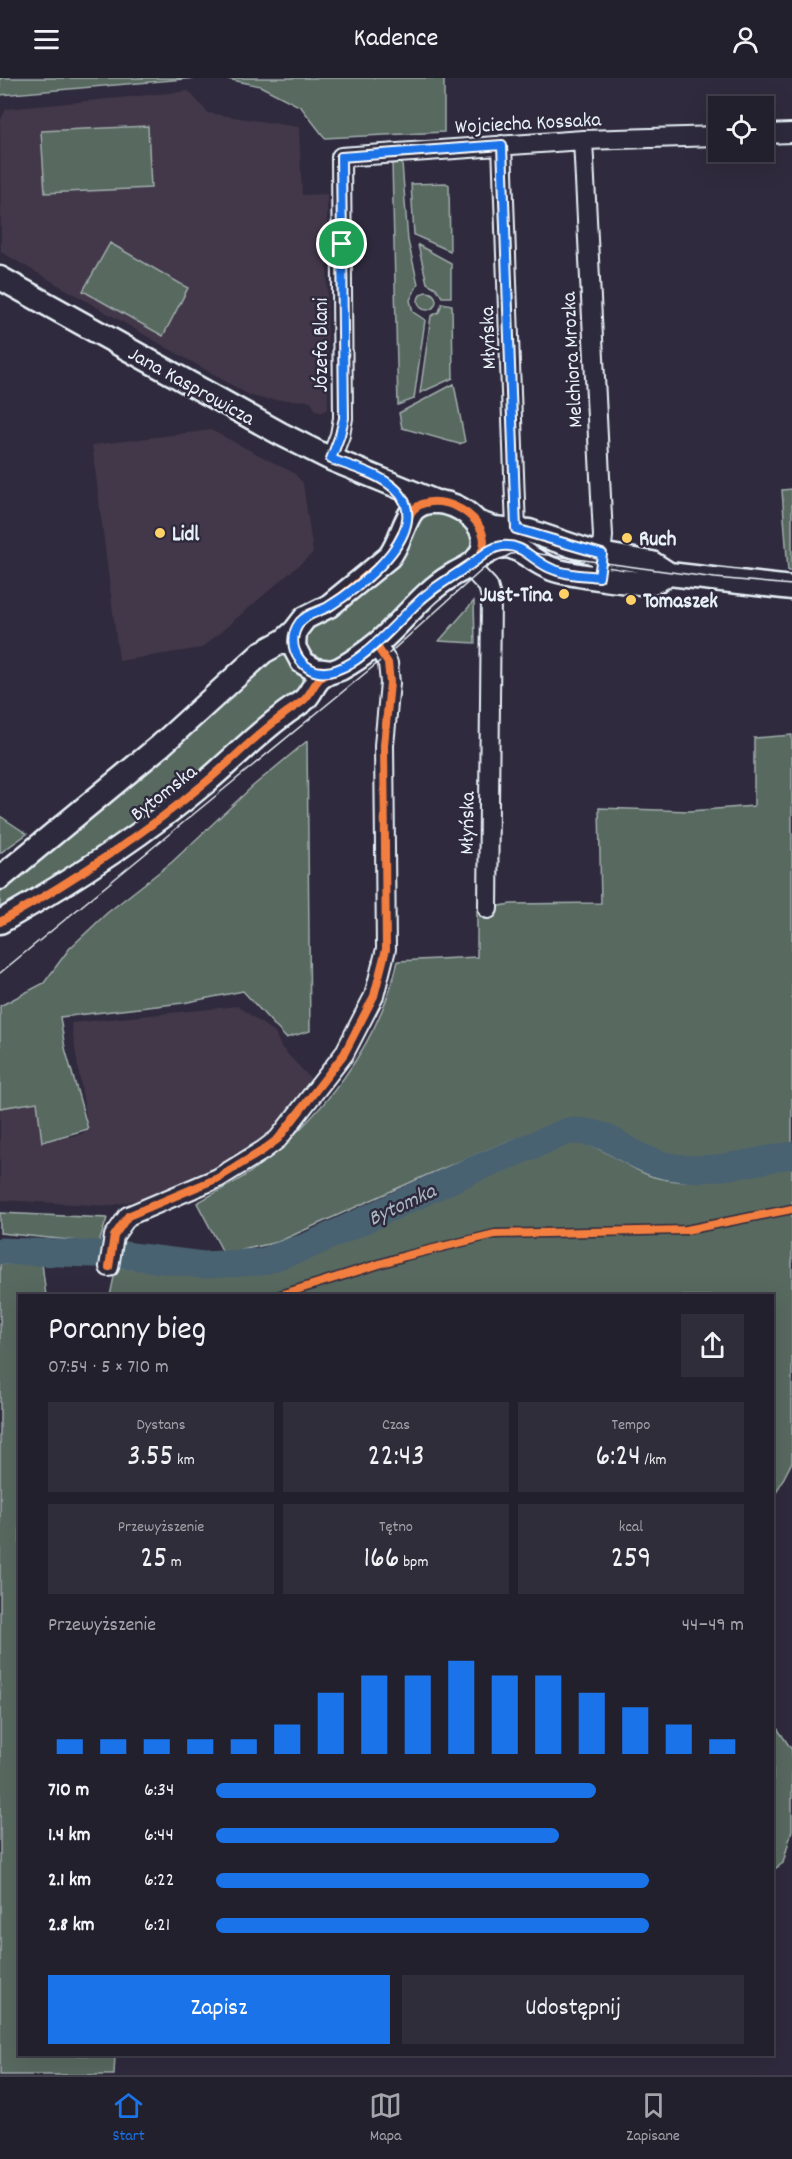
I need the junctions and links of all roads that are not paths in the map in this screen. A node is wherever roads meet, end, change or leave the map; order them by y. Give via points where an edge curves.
1 (792, 133) edge
2 (774, 134) edge
3 (708, 136) edge
4 (583, 140) junction
5 (502, 145) junction
6 (341, 157) joint
7 (0, 278) edge
8 (331, 459) junction
9 (388, 483) junction
10 (436, 502) junction
11 (406, 523) junction
12 (479, 523) junction
13 (516, 529) junction
14 (602, 554) junction
15 (473, 562) junction
16 (669, 574) junction
17 (599, 577) junction
18 (792, 588) edge
19 (295, 631) junction
20 (376, 645) junction
21 (331, 672) junction
22 (0, 878) edge
23 (488, 909) dead end
24 (0, 922) edge
25 (109, 1267) dead end

1 - 2 street
3 - 4 street, Wojciecha Kossaka
4 - 5 street, Wojciecha Kossaka
4 - 14 street, Melchiora Mrozka
5 - 6 street, Wojciecha Kossaka
5 - 13 street, Młyńska
6 - 8 street, Józefa Blani via 344,418
7 - 8 street, Jana Kasprowicza
8 - 9 street, Jana Kasprowicza
9 - 10 street, Jana Kasprowicza
9 - 11 street via 405,503
10 - 11 street via 414,510
10 - 12 street, Jana Kasprowicza via 466,513
11 - 19 street, Bytomska via 389,557 329,606 305,618
12 - 13 street
12 - 15 street via 483,537
13 - 14 street
14 - 16 street via 652,563
14 - 17 street, Melchiora Mrozka
15 - 17 street via 495,548 514,547 549,568
15 - 20 street, Bytomska via 413,606
15 - 23 street, Młyńska via 491,597
16 - 17 street via 649,583
16 - 18 street
19 - 21 street via 294,647 302,662 315,670
19 - 22 street, Bytomska via 263,652 160,746
20 - 21 street, Bytomska
20 - 25 street via 388,663 390,683 384,745 386,950 374,996 344,1054 278,1139 218,1178 128,1216 118,1227 110,1247
21 - 24 street, Bytomska via 321,677 306,699 169,812

